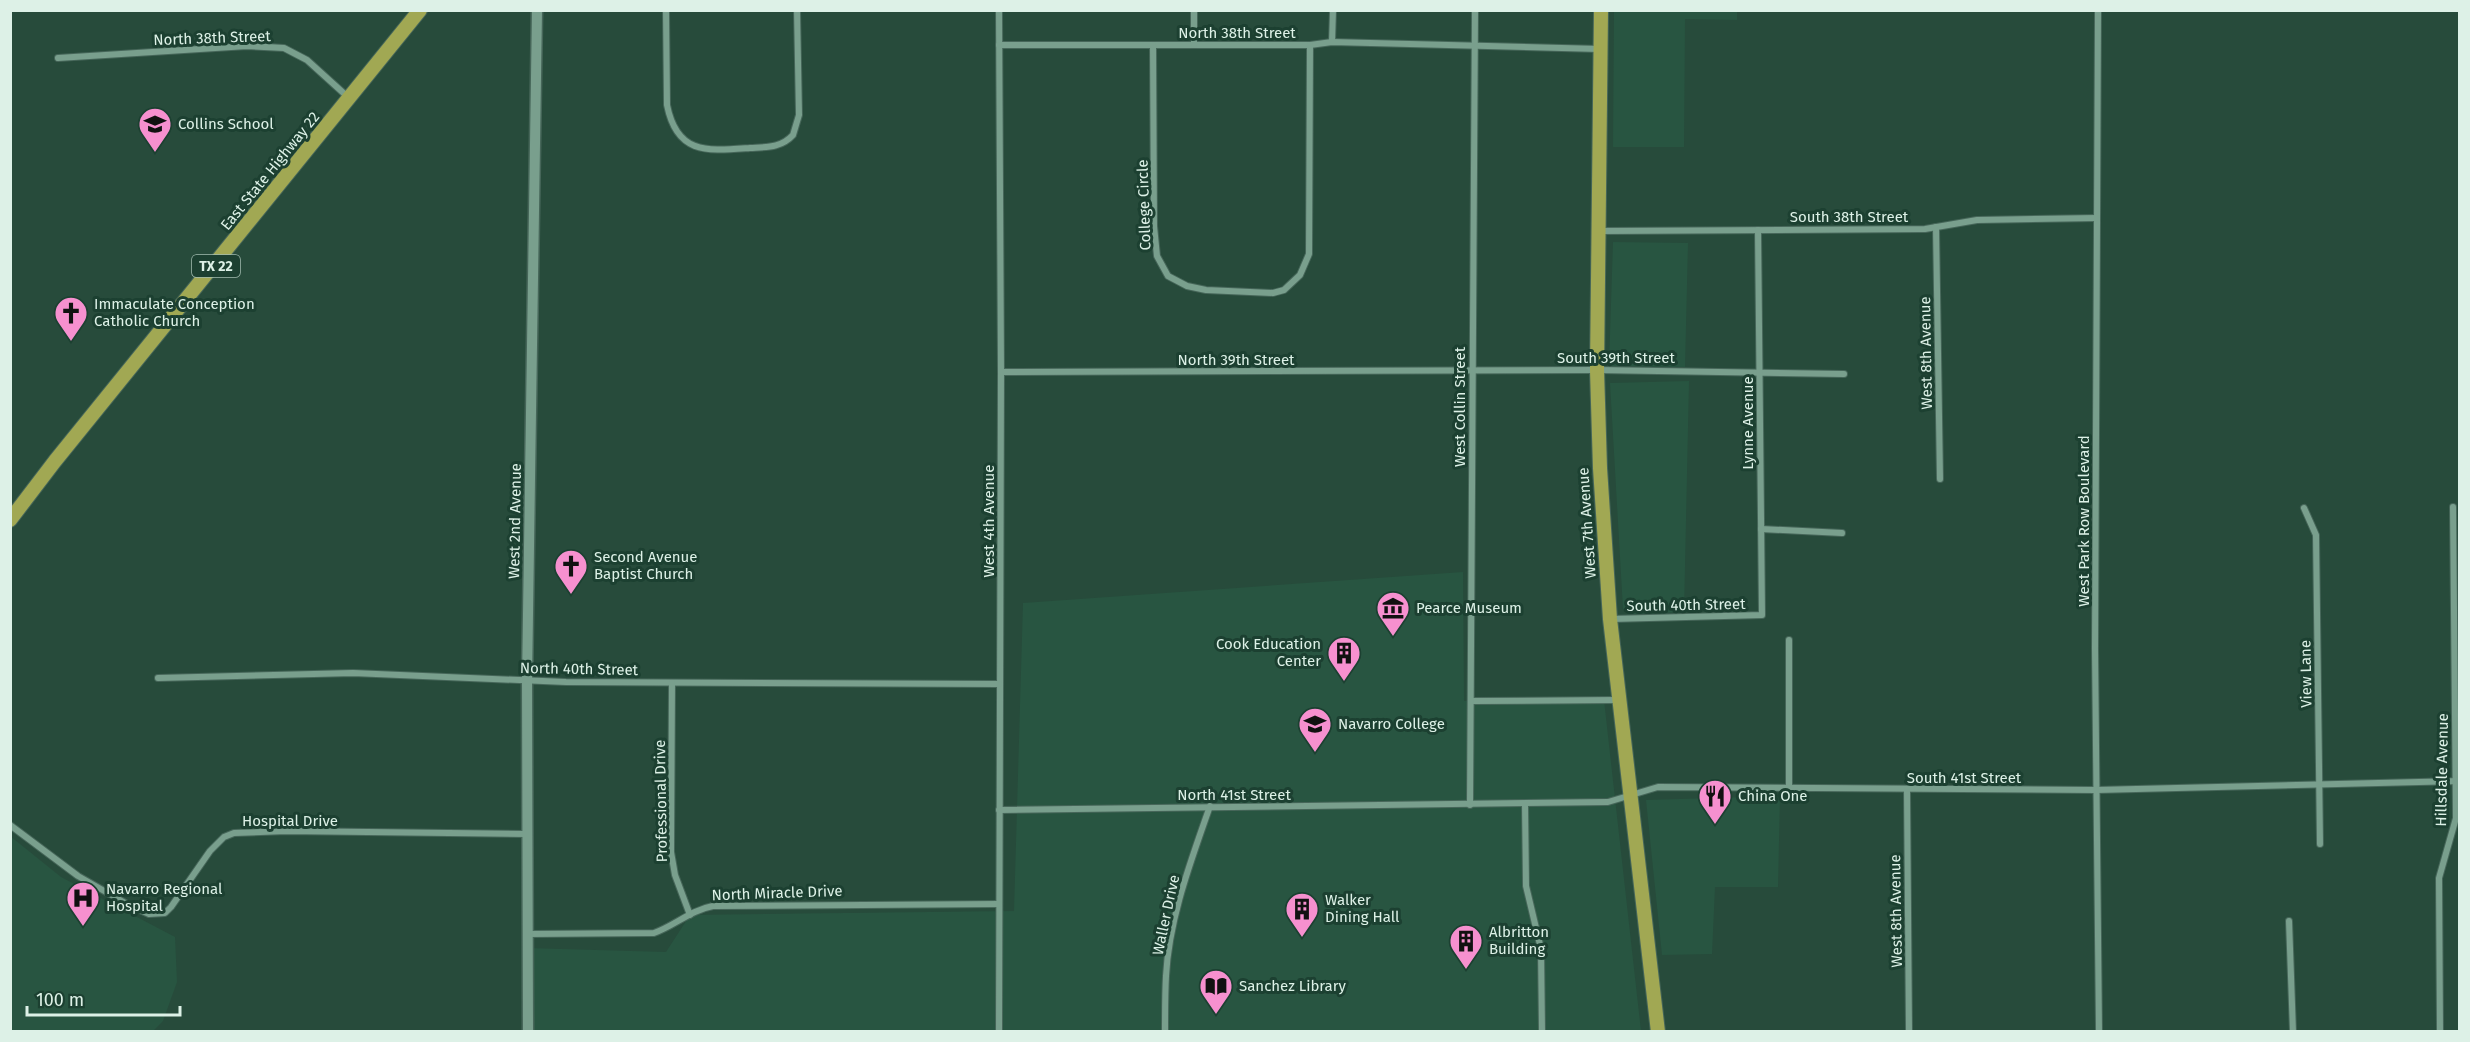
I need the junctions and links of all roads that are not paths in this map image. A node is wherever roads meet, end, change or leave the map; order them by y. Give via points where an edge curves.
1 (420, 10) edge
2 (537, 10) edge
3 (666, 10) edge
4 (797, 10) edge
5 (999, 10) edge
6 (1194, 10) edge
7 (1333, 10) edge
8 (1475, 10) edge
9 (1601, 10) edge
10 (2098, 10) edge
11 (1332, 42) junction
12 (999, 45) junction
13 (1153, 45) junction
14 (1194, 45) junction
15 (1310, 45) junction
16 (1475, 45) junction
17 (1601, 49) junction
18 (58, 58) dead end
19 (350, 99) junction
20 (2097, 218) junction
21 (1936, 227) junction
22 (1758, 230) junction
23 (1600, 231) junction
24 (1597, 370) junction
25 (1472, 371) junction
26 (1001, 372) junction
27 (1760, 372) junction
28 (1844, 374) dead end
29 (1940, 478) dead end
30 (2453, 507) dead end
31 (2304, 508) dead end
32 (10, 520) edge
33 (1761, 530) junction
34 (1842, 533) dead end
35 (1762, 615) joint
36 (1611, 619) junction
37 (1789, 640) dead end
38 (158, 678) dead end
39 (527, 681) junction
40 (672, 683) junction
41 (999, 684) junction
42 (1619, 700) junction
43 (1472, 701) junction
44 (2458, 781) edge
45 (2320, 784) junction
46 (1789, 788) junction
47 (2096, 789) junction
48 (1907, 790) junction
49 (1632, 797) junction
50 (1470, 804) junction
51 (1524, 804) junction
52 (1210, 807) junction
53 (999, 810) junction
54 (10, 825) edge
55 (527, 834) junction
56 (2320, 844) dead end
57 (999, 904) junction
58 (690, 915) junction
59 (2289, 921) dead end
60 (527, 934) junction
61 (528, 1032) edge
62 (999, 1032) edge
63 (1165, 1032) edge
64 (1542, 1032) edge
65 (1658, 1032) edge
66 (1909, 1032) edge
67 (2099, 1032) edge
68 (2293, 1032) edge
69 (2440, 1032) edge

1 - 19 main road, East State Highway 22 / TX 22
2 - 39 street, West 2nd Avenue
3 - 4 street via 670,119 688,143 713,150 777,146 793,135 799,115
5 - 12 street, West 4th Avenue
6 - 14 street
7 - 11 street
8 - 16 street, West Collin Street
9 - 17 main road, West 7th Avenue
10 - 20 street, West Park Row Boulevard
11 - 15 street, North 38th Street
11 - 16 street, North 38th Street
12 - 13 street, North 38th Street
12 - 26 street, West 4th Avenue
13 - 14 street, North 38th Street
13 - 15 street, College Circle via 1157,256 1168,276 1187,286 1263,294 1284,290 1300,275 1309,254
14 - 15 street, North 38th Street
16 - 17 street
16 - 25 street, West Collin Street
17 - 23 main road, West 7th Avenue
18 - 19 street, North 38th Street via 247,46 284,48 307,60
19 - 32 main road, East State Highway 22 / TX 22
20 - 21 street, South 38th Street via 1977,220
20 - 47 street, West Park Row Boulevard
21 - 22 street, South 38th Street
21 - 29 street, West 8th Avenue
22 - 23 street, South 38th Street
22 - 27 street, Lynne Avenue
23 - 24 main road, West 7th Avenue
24 - 25 street, South 39th Street
24 - 27 street, South 39th Street
24 - 36 main road, West 7th Avenue
25 - 26 street, North 39th Street
25 - 43 street, West Collin Street
26 - 41 street, West 4th Avenue
27 - 28 street, South 39th Street
27 - 33 street, Lynne Avenue
30 - 44 street, Hillsdale Avenue
31 - 45 street, View Lane via 2316,536
33 - 34 street
33 - 35 street, Lynne Avenue
35 - 36 street, South 40th Street
36 - 42 main road, West 7th Avenue
37 - 46 street
38 - 39 street, North 40th Street via 353,673
39 - 40 street, North 40th Street
39 - 55 street, West 2nd Avenue
40 - 41 street, North 40th Street
40 - 58 street, Professional Drive via 671,852
41 - 53 street, West 4th Avenue
42 - 43 street
42 - 49 main road, West 7th Avenue
43 - 50 street, West Collin Street
44 - 45 street, South 41st Street
44 - 69 street, Hillsdale Avenue via 2456,818 2439,878
45 - 47 street, South 41st Street
45 - 56 street, View Lane
46 - 48 street, South 41st Street
46 - 49 street, South 41st Street via 1658,787
47 - 48 street, South 41st Street
47 - 67 street, West Park Row Boulevard
48 - 66 street, West 8th Avenue
49 - 51 street, South 41st Street
49 - 65 main road, West 7th Avenue
50 - 51 street, South 41st Street
50 - 52 street, North 41st Street
51 - 64 street via 1526,886 1542,949
52 - 53 street, North 41st Street
52 - 63 street, Waller Drive via 1188,869 1172,935 1166,975
53 - 57 street, West 4th Avenue
54 - 55 street, Hospital Drive via 78,876 127,904 156,915 171,908 210,851 234,833
55 - 60 street, West 2nd Avenue
57 - 58 street, North Miracle Drive via 713,906
57 - 62 street, West 4th Avenue
58 - 60 street, North Miracle Drive via 654,933
59 - 68 street
60 - 61 street, West 2nd Avenue

